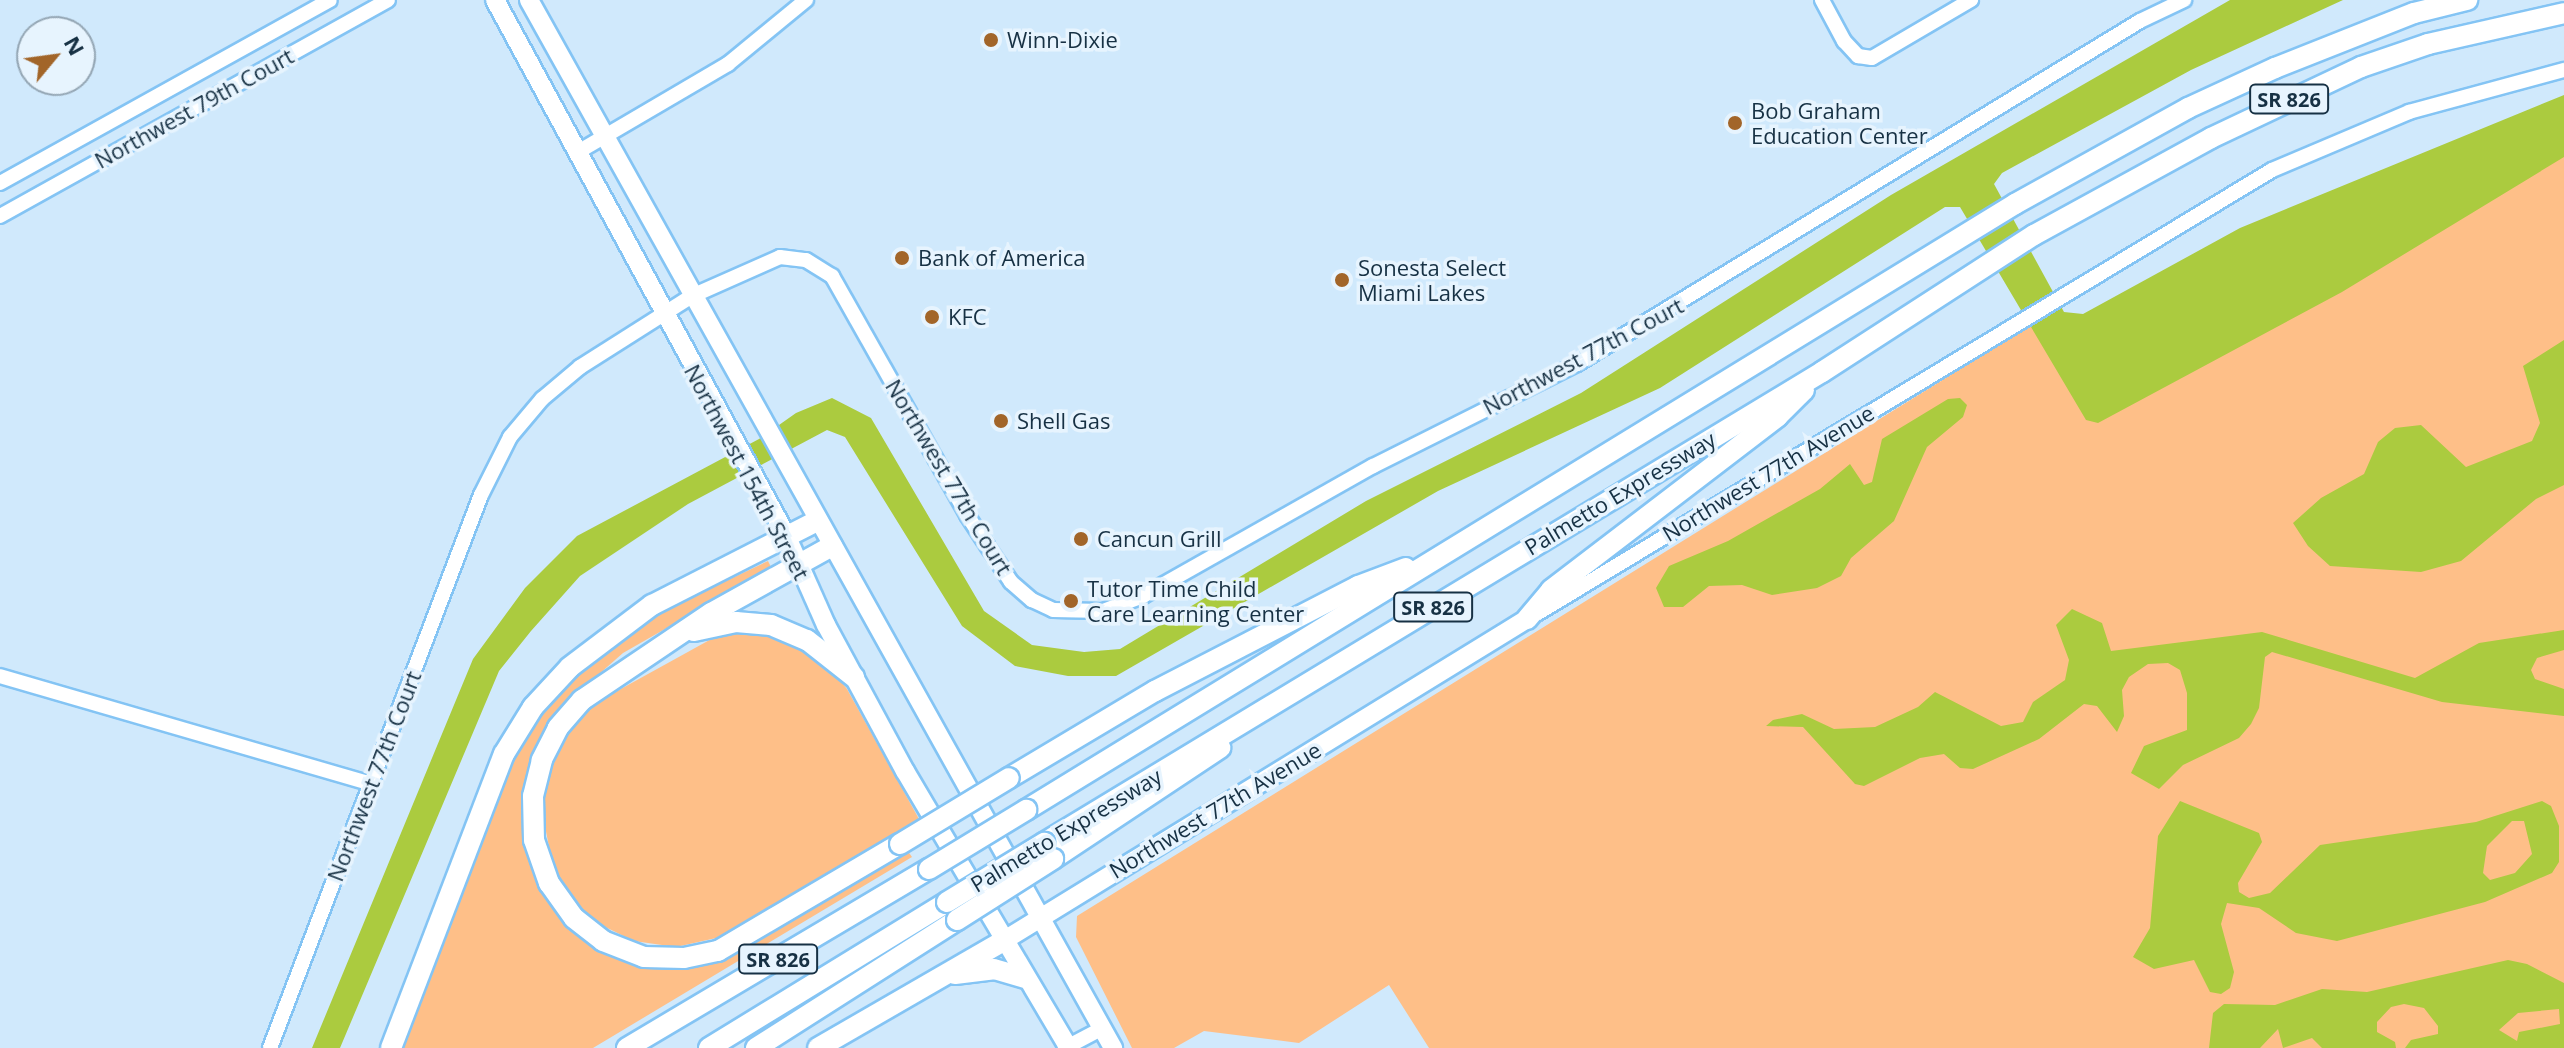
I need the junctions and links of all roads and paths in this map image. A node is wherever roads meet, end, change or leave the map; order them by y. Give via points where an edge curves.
1 (330, 0) edge
2 (388, 0) edge
3 (495, 0) edge
4 (529, 0) edge
5 (806, 0) edge
6 (1822, 0) edge
7 (1971, 0) edge
8 (2184, 0) edge
9 (2467, 0) edge
10 (2564, 13) edge
11 (2564, 70) edge
12 (605, 137) junction
13 (578, 152) junction
14 (0, 183) edge
15 (0, 216) edge
16 (692, 296) junction
17 (662, 313) junction
18 (1822, 372) junction
19 (817, 521) junction
20 (787, 537) junction
21 (832, 546) junction
22 (1451, 551) junction
23 (798, 564) junction
24 (1527, 619) junction
25 (675, 637) junction
26 (0, 676) edge
27 (854, 677) junction
28 (371, 784) junction
29 (952, 911) junction
30 (1041, 917) junction
31 (1003, 941) junction
32 (947, 975) junction
33 (1025, 978) junction
34 (1103, 1028) junction
35 (270, 1048) edge
36 (391, 1048) edge
37 (627, 1048) edge
38 (709, 1048) edge
39 (756, 1048) edge
40 (818, 1048) edge
41 (1067, 1048) edge
42 (1113, 1048) edge

1 - 14 street, Northwest 79th Court
2 - 15 street, Northwest 79th Court
3 - 13 main road, Northwest 154th Street
4 - 12 main road, Northwest 154th Street
5 - 12 street via 728,64
6 - 7 street via 1844,41 1858,56 1872,58
8 - 16 street, Northwest 77th Court via 2140,21 1577,364 1373,466 1143,596 1103,611 1053,610 1011,582 960,503 832,276 806,260 780,257
9 - 22 highway, Palmetto Expressway / SR 826 via 2414,13 2188,108 2015,204
10 - 18 highway, Palmetto Expressway / SR 826 via 2428,44 2361,67 2224,131 2034,235
11 - 24 street, Northwest 77th Avenue via 2481,90 2352,133 2260,177
12 - 13 street
12 - 16 main road, Northwest 154th Street
13 - 17 main road, Northwest 154th Street
16 - 17 street, Northwest 77th Court
16 - 19 main road, Northwest 154th Street
17 - 20 main road, Northwest 154th Street
17 - 28 street, Northwest 77th Court via 580,367 542,399 510,437 481,495
18 - 24 highway via 1777,417 1551,590
18 - 29 highway, Palmetto Expressway / SR 826, bridge via 1287,695
19 - 20 highway
19 - 21 main road, Northwest 154th Street
20 - 23 main road, Northwest 154th Street
20 - 36 highway via 639,613 570,667 533,707 504,754
21 - 23 highway
21 - 30 main road, Northwest 154th Street
22 - 25 highway, bridge via 1358,586 1155,691 718,951 684,958 644,957 603,941 574,918 549,883 534,840 533,796 558,728 582,700
22 - 37 highway, Palmetto Expressway / SR 826, bridge
23 - 25 highway
23 - 27 main road, Northwest 154th Street
24 - 30 main road, Northwest 77th Avenue
25 - 27 highway via 728,622 762,623 800,636
26 - 28 street
27 - 31 main road, Northwest 154th Street
28 - 35 street, Northwest 77th Court
29 - 38 highway, Palmetto Expressway / SR 826
29 - 39 highway
30 - 31 main road, Northwest 77th Avenue
30 - 34 main road, Northwest 154th Street
31 - 32 highway
31 - 33 main road, Northwest 154th Street
32 - 33 highway via 994,969
32 - 40 highway
33 - 41 main road, Northwest 154th Street
34 - 41 street
34 - 42 main road, Northwest 154th Street

